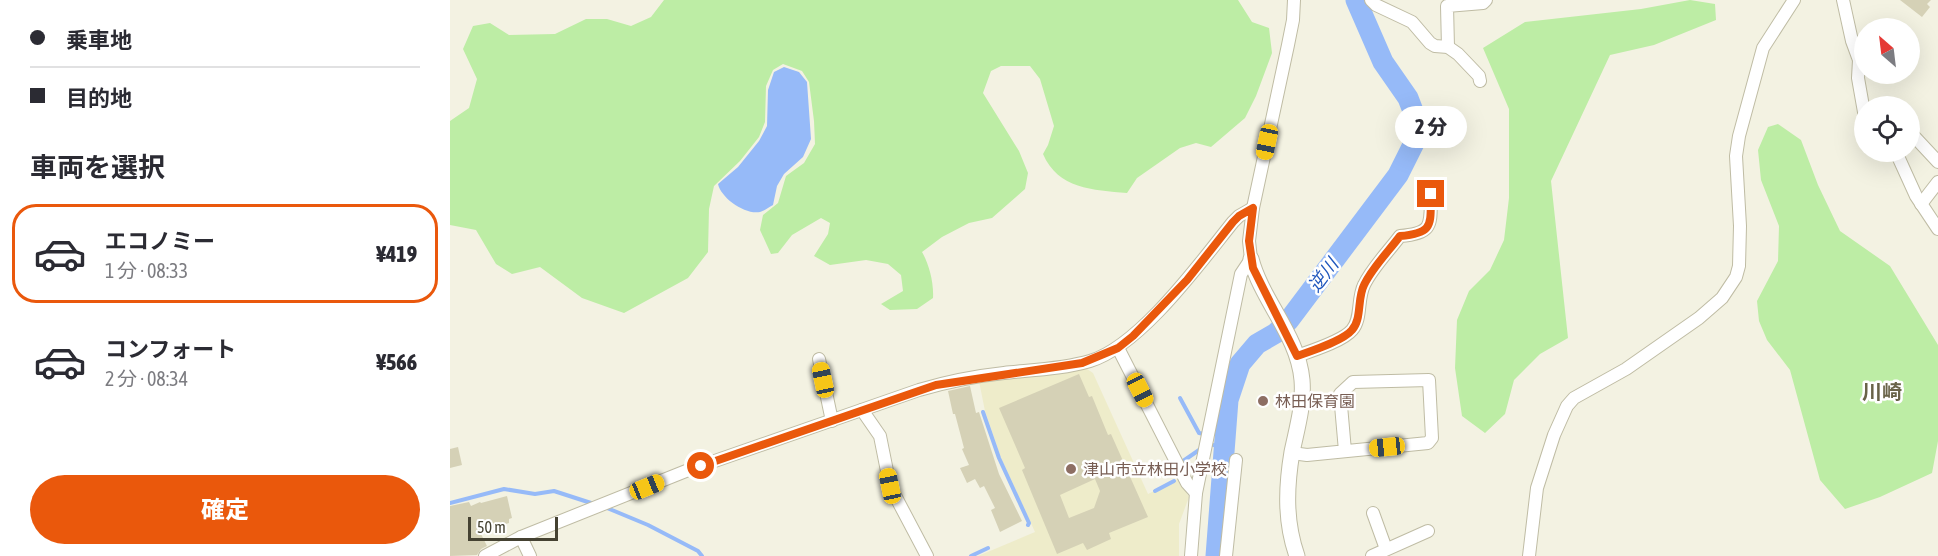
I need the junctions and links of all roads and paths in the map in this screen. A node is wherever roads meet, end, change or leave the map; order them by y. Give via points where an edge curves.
1 (1371, 0) edge
2 (1486, 0) edge
3 (1794, 0) edge
4 (1843, 0) edge
5 (1295, 1) edge
6 (1447, 3) edge
7 (1448, 47) junction
8 (1480, 81) dead end
9 (1861, 96) edge
10 (1920, 143) edge
11 (1901, 162) edge
12 (1938, 162) edge
13 (1938, 182) edge
14 (1431, 194) dead end
15 (1921, 204) junction
16 (1253, 208) junction
17 (1938, 229) edge
18 (1251, 259) junction
19 (1118, 348) junction
20 (1297, 356) junction
21 (819, 359) dead end
22 (862, 410) junction
23 (832, 421) junction
24 (1345, 451) junction
25 (1292, 453) junction
26 (1236, 460) dead end
27 (1197, 493) junction
28 (1373, 513) dead end
29 (1428, 531) dead end
30 (521, 537) junction
31 (1386, 549) junction
32 (485, 556) edge
33 (530, 556) edge
34 (927, 556) edge
35 (1191, 556) edge
36 (1226, 556) edge
37 (1297, 556) edge
38 (1372, 556) edge
39 (1529, 556) edge

1 - 7 street via 1412,22 1430,43
2 - 6 street
3 - 39 street via 1763,48 1739,136 1736,277 1722,298 1699,318 1567,406 1537,488
4 - 9 street via 1859,60
5 - 16 street
6 - 7 street
7 - 8 street
10 - 12 street
11 - 15 street
13 - 15 street
14 - 20 street via 1430,225 1417,235 1400,236 1373,271 1359,298 1353,330
15 - 17 street
16 - 18 street
16 - 19 street via 1233,222 1187,280
18 - 20 street
18 - 27 street via 1241,274
19 - 22 street via 1082,363 936,385
19 - 27 street via 1187,483
20 - 25 street via 1303,398
21 - 23 street
22 - 23 street
22 - 34 street via 880,436 890,486
23 - 30 street via 686,471
24 - 24 street via 1341,394 1353,382 1429,380 1432,438 1428,443
24 - 25 street
25 - 37 street via 1287,505
26 - 36 street
27 - 35 street
28 - 31 street
29 - 31 street
30 - 32 street
30 - 33 street
31 - 38 street

